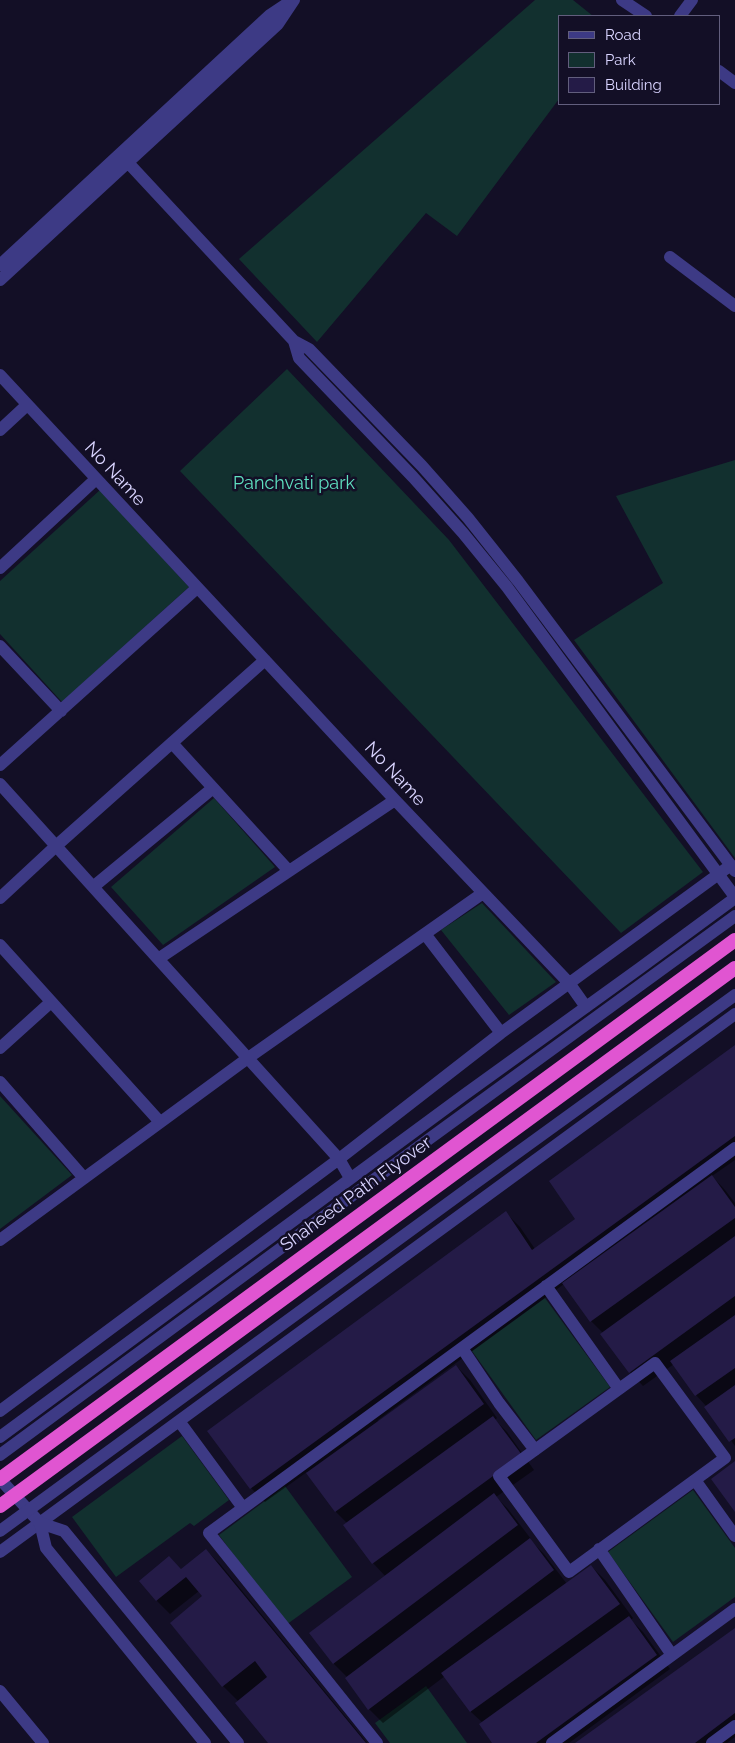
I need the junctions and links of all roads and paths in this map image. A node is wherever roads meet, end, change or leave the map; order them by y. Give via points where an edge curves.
1 (293, 0) edge
2 (622, 0) edge
3 (692, 0) edge
4 (644, 15) edge
5 (681, 15) edge
6 (720, 71) edge
7 (735, 83) edge
8 (124, 158) junction
9 (670, 256) dead end
10 (0, 264) edge
11 (0, 280) edge
12 (735, 306) edge
13 (294, 342) junction
14 (0, 375) edge
15 (27, 405) junction
16 (0, 430) edge
17 (96, 479) junction
18 (0, 568) edge
19 (197, 588) junction
20 (0, 646) edge
21 (265, 660) junction
22 (61, 711) junction
23 (172, 743) junction
24 (0, 765) edge
25 (0, 784) edge
26 (213, 788) junction
27 (395, 800) junction
28 (56, 846) junction
29 (733, 868) edge
30 (289, 871) junction
31 (719, 874) junction
32 (93, 886) junction
33 (483, 893) junction
34 (735, 897) edge
35 (0, 898) edge
36 (735, 916) edge
37 (424, 934) junction
38 (735, 940) edge
39 (0, 945) edge
40 (158, 959) junction
41 (735, 968) edge
42 (568, 983) junction
43 (735, 995) edge
44 (51, 1002) junction
45 (586, 1007) junction
46 (735, 1014) edge
47 (501, 1032) junction
48 (0, 1048) edge
49 (248, 1058) junction
50 (0, 1082) edge
51 (160, 1122) junction
52 (735, 1148) edge
53 (339, 1159) junction
54 (84, 1178) junction
55 (350, 1178) junction
56 (0, 1240) edge
57 (546, 1286) junction
58 (462, 1348) junction
59 (619, 1389) junction
60 (0, 1411) edge
61 (179, 1421) junction
62 (0, 1437) edge
63 (535, 1450) junction
64 (0, 1455) edge
65 (0, 1479) edge
66 (695, 1480) junction
67 (0, 1506) edge
68 (243, 1508) junction
69 (40, 1523) junction
70 (0, 1531) edge
71 (735, 1536) edge
72 (600, 1549) junction
73 (0, 1552) edge
74 (735, 1609) edge
75 (672, 1655) junction
76 (0, 1691) edge
77 (735, 1726) edge
78 (42, 1743) edge
79 (205, 1743) edge
80 (238, 1743) edge
81 (377, 1743) edge
82 (552, 1743) edge
83 (712, 1743) edge

1 - 8 street via 270,15
2 - 4 street
3 - 5 street
6 - 7 street
8 - 10 street
8 - 11 street
8 - 13 street
9 - 12 street
13 - 29 street via 309,349 468,518
13 - 31 street via 299,358 413,477 507,587
14 - 15 street, No Name
15 - 16 street
15 - 17 street, No Name
17 - 18 street
17 - 19 street, No Name
19 - 21 street, No Name
19 - 22 street
20 - 22 street
21 - 23 street
21 - 27 street, No Name
22 - 24 street
23 - 26 street
23 - 28 street
25 - 28 street
26 - 30 street
26 - 32 street
27 - 30 street
27 - 33 street, No Name
28 - 32 street
28 - 35 street
29 - 31 street
30 - 40 street
31 - 34 street
31 - 42 street
32 - 40 street
33 - 37 street
33 - 42 street, No Name
34 - 45 street
36 - 64 street
37 - 47 street
37 - 49 street
38 - 65 highway, Shaheed Path Flyover
39 - 44 street
40 - 49 street
41 - 67 highway, bridge
42 - 45 street, No Name
42 - 47 street
43 - 70 street, bridge
44 - 48 street
44 - 51 street
45 - 55 street
46 - 61 street
47 - 53 street
49 - 51 street
49 - 53 street
50 - 54 street
51 - 54 street
52 - 57 street
53 - 55 street
53 - 60 street
54 - 56 street
55 - 62 street
57 - 58 street
57 - 59 street
58 - 63 street
58 - 68 street
59 - 63 street
59 - 66 street via 655,1363 725,1458
61 - 68 street
61 - 69 street
63 - 72 street via 499,1476 569,1572
65 - 69 street
66 - 71 street
66 - 72 street
68 - 81 street via 209,1533
69 - 73 street
69 - 79 street via 46,1548
69 - 80 street via 64,1532
72 - 75 street
74 - 75 street
75 - 82 street
76 - 78 street
77 - 83 street

